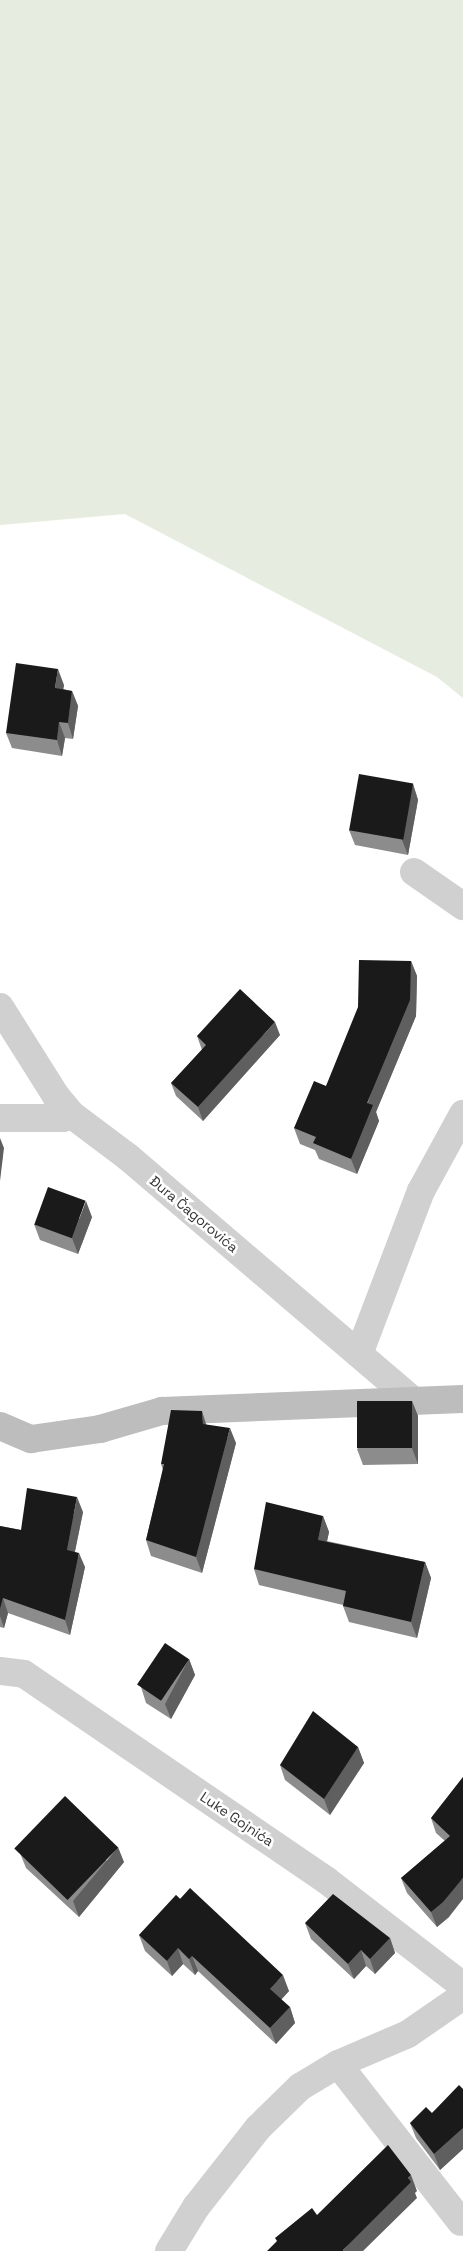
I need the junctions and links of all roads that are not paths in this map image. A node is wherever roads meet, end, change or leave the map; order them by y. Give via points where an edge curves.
1 (414, 872) dead end
2 (463, 906) edge
3 (0, 1006) edge
4 (463, 1114) edge
5 (72, 1115) junction
6 (0, 1118) edge
7 (359, 1354) junction
8 (463, 1399) edge
9 (414, 1401) junction
10 (0, 1426) edge
11 (0, 1671) edge
12 (463, 1986) edge
13 (463, 1996) edge
14 (338, 2064) junction
15 (462, 2222) dead end
16 (169, 2251) edge

1 - 2 street
3 - 5 street, Đura Čagorovića via 56,1096
4 - 7 street via 420,1191
5 - 6 street via 63,1118
5 - 7 street, Đura Čagorovića via 128,1157
7 - 9 street, Đura Čagorovića
8 - 9 street
9 - 10 street via 162,1411 100,1429 31,1439
11 - 12 street, Luke Gojnića via 24,1674 326,1880
13 - 14 street via 408,2034
14 - 15 street
14 - 16 street via 300,2087 258,2128 196,2207

